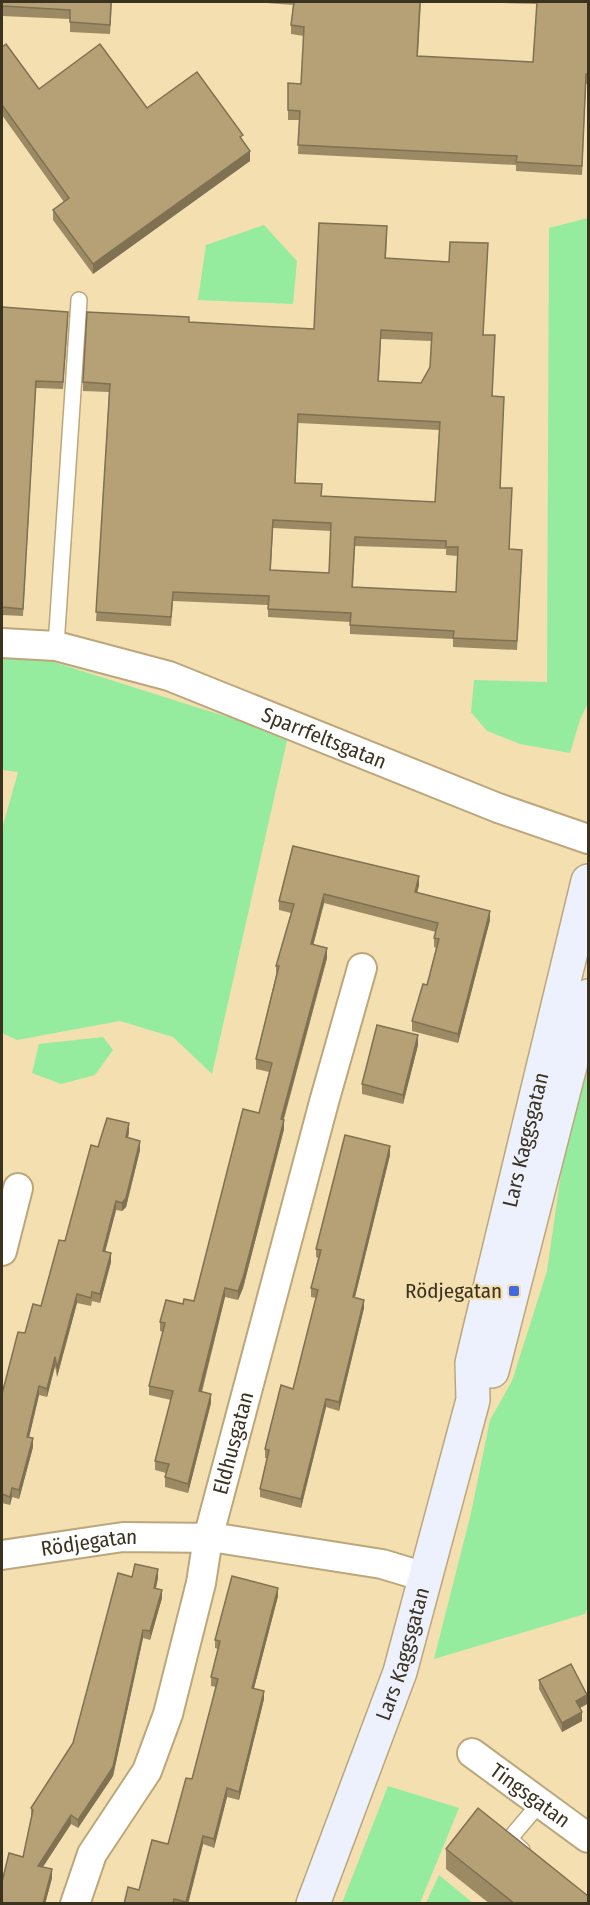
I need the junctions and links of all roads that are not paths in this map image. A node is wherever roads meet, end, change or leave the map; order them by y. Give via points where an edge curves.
1 (79, 300) dead end
2 (2, 643) edge
3 (56, 646) junction
4 (588, 839) edge
5 (588, 881) edge
6 (362, 968) dead end
7 (588, 996) edge
8 (18, 1188) dead end
9 (2, 1251) edge
10 (473, 1400) junction
11 (208, 1538) junction
12 (2, 1556) edge
13 (425, 1577) junction
14 (472, 1753) dead end
15 (540, 1803) junction
16 (588, 1838) edge
17 (533, 1858) edge
18 (75, 1904) edge
19 (313, 1904) edge

1 - 3 lane
2 - 3 street, Sparrfeltsgatan
3 - 4 street, Sparrfeltsgatan via 170,676 477,800
5 - 10 street, Lars Kaggsgatan via 474,1354
6 - 11 street, Eldhusgatan
7 - 10 street, Lars Kaggsgatan via 492,1370
8 - 9 street
10 - 13 street, Lars Kaggsgatan
11 - 12 street, Rödjegatan via 123,1537
11 - 13 street, Rödjegatan via 382,1564
11 - 18 street, Eldhusgatan via 201,1583 170,1703 147,1771 92,1854
13 - 19 street, Lars Kaggsgatan via 400,1672
14 - 15 street, Tingsgatan
15 - 16 street, Tingsgatan
15 - 17 lane via 512,1836 514,1843

